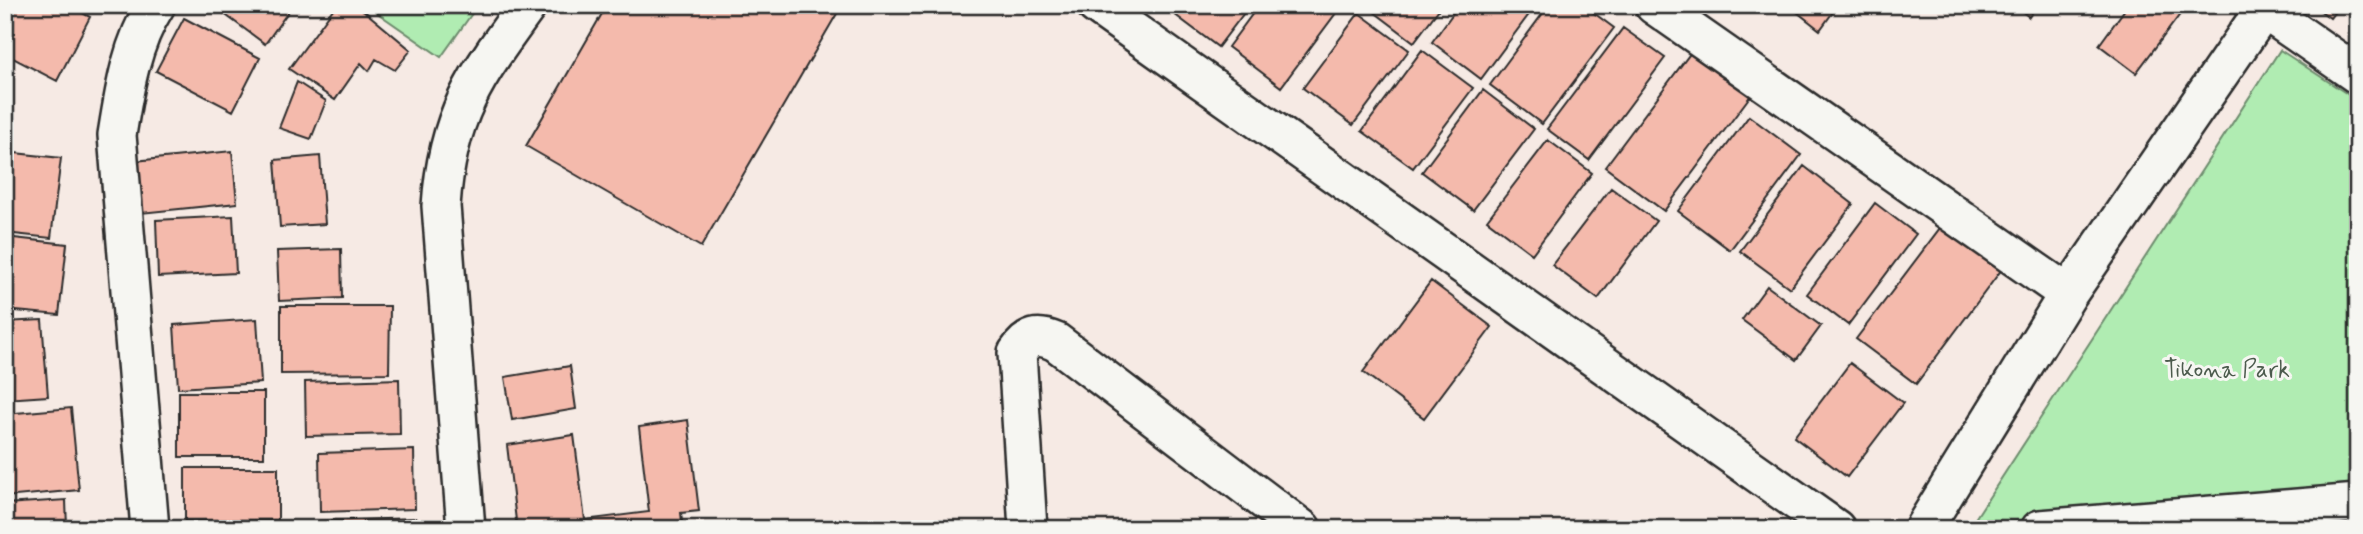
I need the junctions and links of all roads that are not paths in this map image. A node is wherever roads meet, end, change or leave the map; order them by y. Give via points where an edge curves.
1 (156, 5) edge
2 (528, 5) edge
3 (1096, 5) edge
4 (1654, 5) edge
5 (2263, 7) edge
6 (2358, 75) edge
7 (2068, 294) junction
8 (2358, 503) edge
9 (150, 529) edge
10 (466, 529) edge
11 (1028, 529) edge
12 (1302, 529) edge
13 (1836, 529) edge
14 (1923, 529) edge
15 (2040, 529) edge

1 - 9 street via 135,49 117,135
2 - 10 street via 466,96 443,164 441,206
3 - 13 street
4 - 7 street
5 - 6 street
5 - 7 street
7 - 14 street
8 - 15 street
11 - 12 street via 1017,354 1024,342 1044,337

